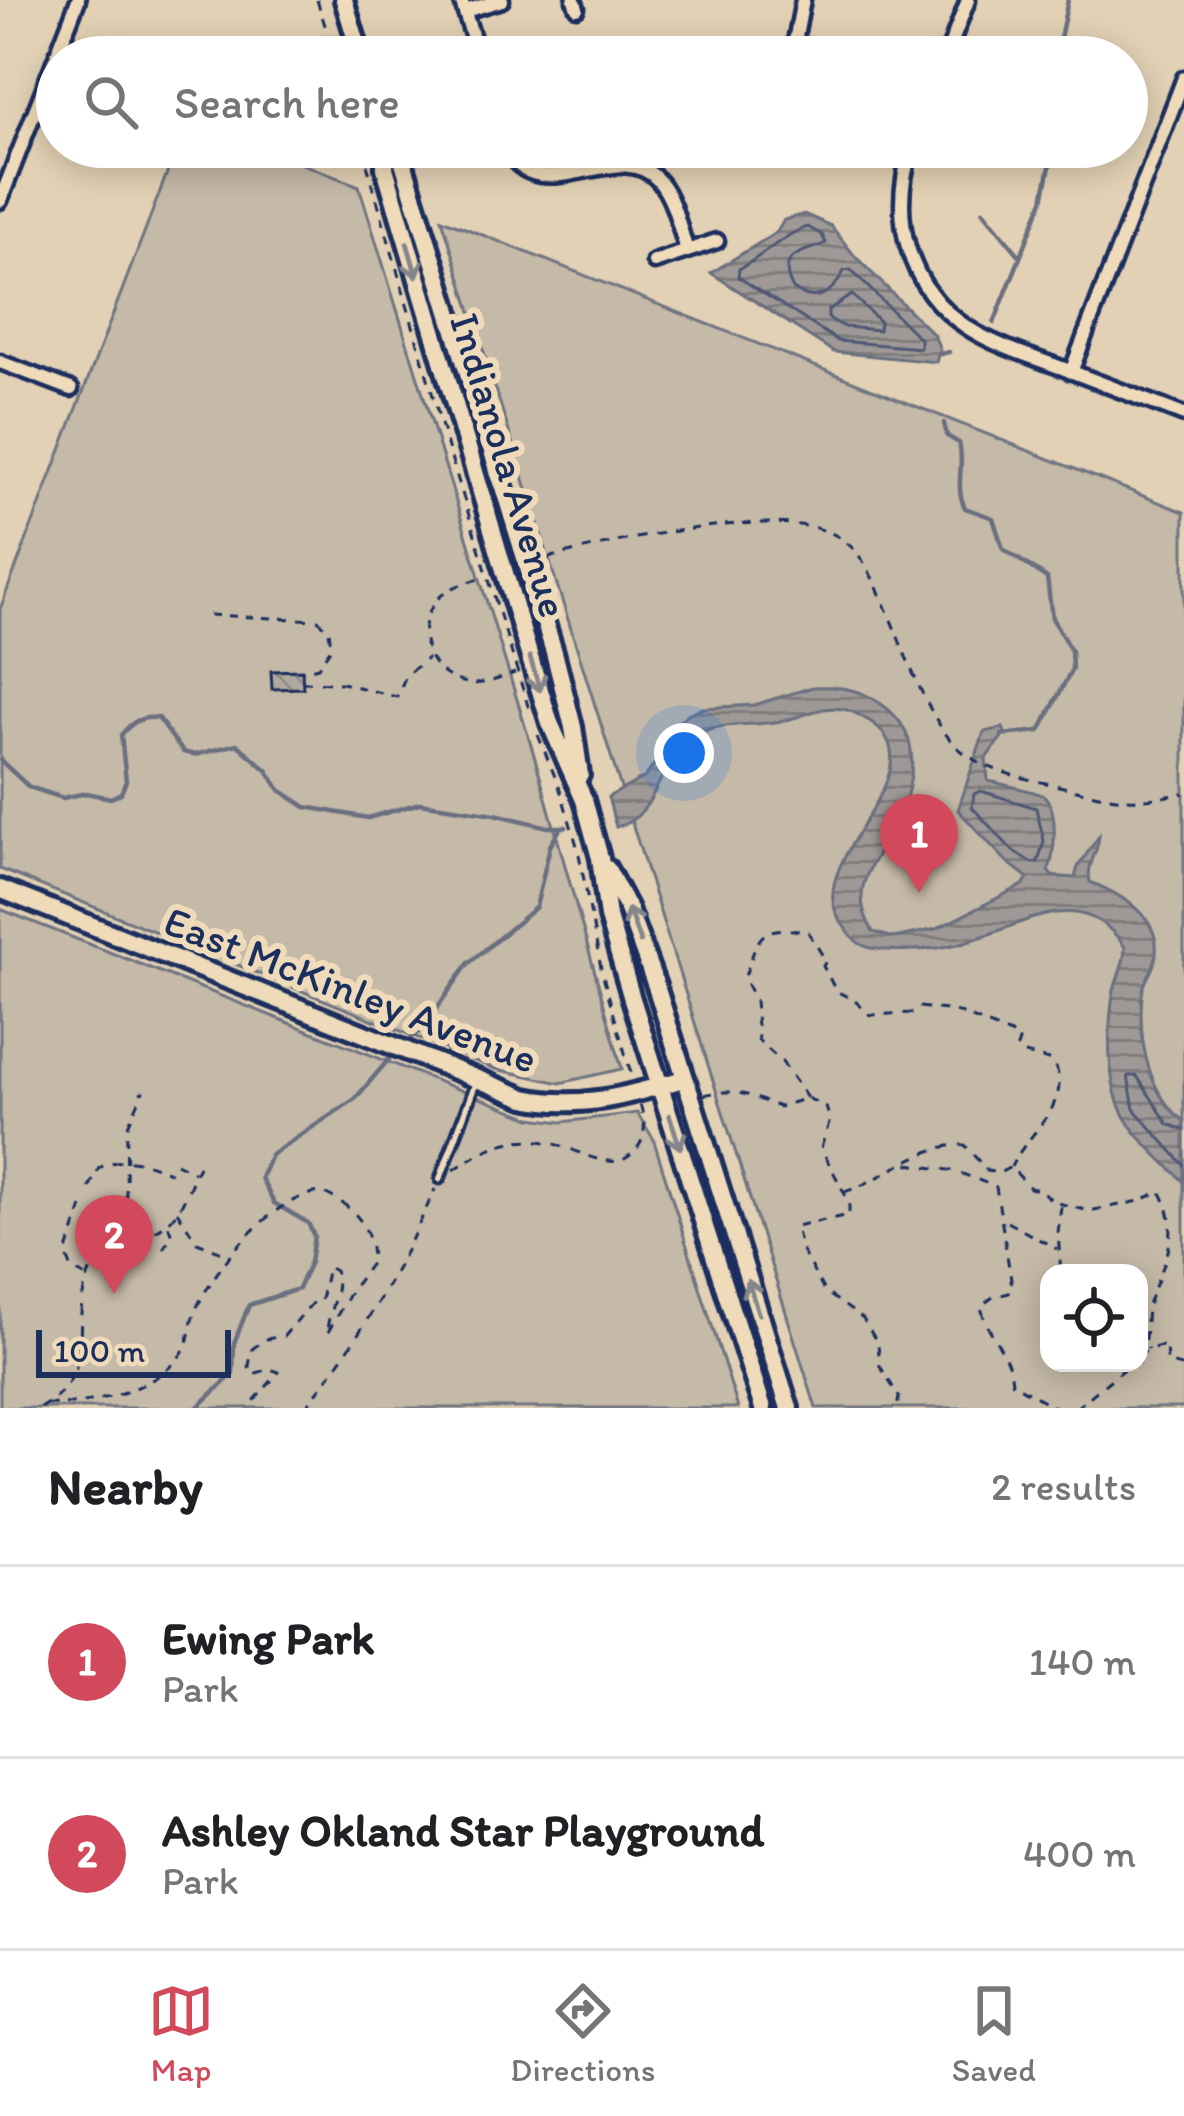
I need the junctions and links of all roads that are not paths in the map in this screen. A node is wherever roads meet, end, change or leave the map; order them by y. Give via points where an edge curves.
1 (79, 0) edge
2 (344, 0) edge
3 (502, 0) edge
4 (803, 0) edge
5 (968, 0) edge
6 (463, 6) edge
7 (65, 36) edge
8 (355, 36) edge
9 (472, 36) edge
10 (796, 36) edge
11 (954, 36) edge
12 (1184, 78) edge
13 (36, 109) edge
14 (405, 168) edge
15 (523, 168) edge
16 (612, 168) edge
17 (636, 168) edge
18 (905, 168) edge
19 (0, 201) edge
20 (717, 241) dead end
21 (687, 251) junction
22 (654, 262) dead end
23 (0, 362) edge
24 (1071, 372) junction
25 (70, 389) dead end
26 (1184, 415) edge
27 (600, 858) junction
28 (0, 889) edge
29 (683, 1079) junction
30 (476, 1081) junction
31 (660, 1086) junction
32 (440, 1180) road end
33 (763, 1408) edge
34 (789, 1408) edge

1 - 7 street
2 - 8 main road
3 - 6 street
4 - 10 street
5 - 11 street
6 - 9 street
12 - 24 street
13 - 19 street
14 - 27 main road, Indianola Avenue via 554,652
15 - 16 street via 539,176
17 - 21 street via 666,191
18 - 24 street via 901,218 933,297 981,336
20 - 21 street
21 - 22 street
23 - 25 street
24 - 26 street
29 -> 27 main road, Indianola Avenue via 628,909
27 - 31 main road, Indianola Avenue via 608,917
28 - 30 main road, East McKinley Avenue
29 - 31 main road, East McKinley Avenue
34 -> 29 main road, Indianola Avenue
30 - 31 main road, East McKinley Avenue via 552,1104
30 - 32 lane
31 -> 33 main road, Indianola Avenue

